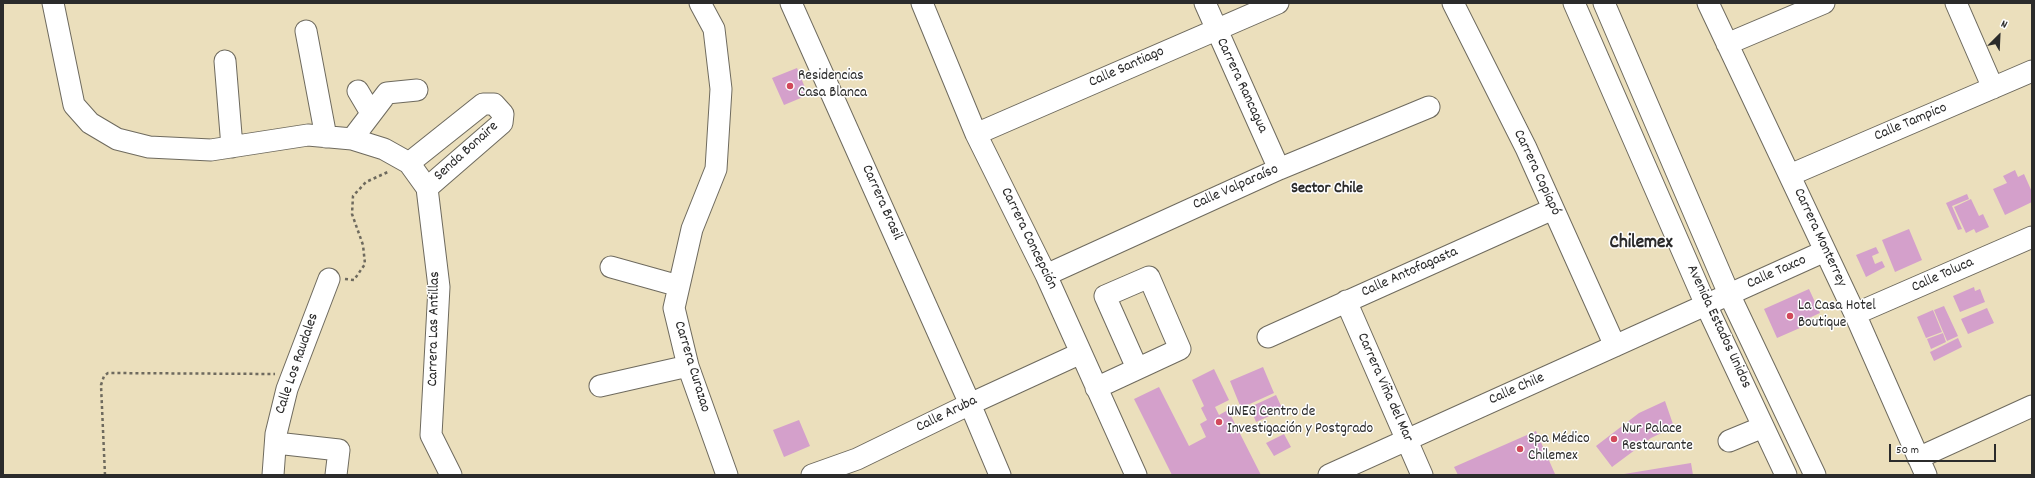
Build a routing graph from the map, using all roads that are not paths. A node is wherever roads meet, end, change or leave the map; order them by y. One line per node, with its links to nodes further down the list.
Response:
1 (53, 3): 26 (street, Carrera Las Antillas)
2 (700, 3): 37 (street, Carrera Curazao)
3 (791, 3): 49 (street, Carrera Brasil)
4 (922, 3): 23 (street, Carrera Concepción)
5 (1205, 3): 13 (street, Carrera Rancagua)
6 (1278, 3): 13 (street, Calle Santiago)
7 (1453, 3): 31 (street, Carrera Copiapó)
8 (1574, 3): 40 (street, Avenida Estados Unidos)
9 (1604, 3): 38 (street, Avenida Estados Unidos)
10 (1708, 3): 15 (street, Carrera Monterrey)
11 (1824, 3): 15 (street)
12 (1956, 3): 18 (street)
13 (1215, 29): 23 (street, Calle Santiago); 28 (street, Carrera Rancagua)
14 (306, 31): 24 (street)
15 (1727, 44): 29 (street, Carrera Monterrey)
16 (225, 60): 26 (street)
17 (2032, 71): 18 (street, Calle Tampico)
18 (1993, 88): 29 (street, Calle Tampico)
19 (417, 90): 22 (street)
20 (358, 91): 22 (street)
21 (1429, 107): 28 (street, Calle Valparaíso)
22 (372, 114): 25 (street)
23 (976, 134): 35 (street, Carrera Concepción)
24 (326, 137): 25 (street, Carrera Las Antillas); 26 (street, Carrera Las Antillas)
25 (352, 139): 27 (street, Carrera Las Antillas)
26 (232, 147)
27 (409, 163): 30 (street, Carrera Las Antillas); 30 (street, Senda Bonaire)
28 (1279, 169): 35 (street, Calle Valparaíso)
29 (1790, 175): 33 (street, Carrera Monterrey)
30 (427, 188): 60 (street, Carrera Las Antillas)
31 (1553, 209): 39 (street, Calle Antofagasta); 43 (street, Carrera Copiapó)
32 (2032, 237): 41 (street, Calle Toluca)
33 (1825, 251): 38 (street, Calle Taxco); 41 (street, Carrera Monterrey)
34 (611, 267): 37 (street)
35 (1046, 275): 44 (street, Carrera Concepción)
36 (328, 279): 54 (street, Calle Los Raudales)
37 (679, 286): 45 (street, Carrera Curazao)
38 (1729, 294): 40 (street, Calle Taxco); 68 (street, Avenida Estados Unidos)
39 (1346, 301): 42 (street, Calle Antofagasta); 52 (street, Carrera Viña del Mar)
40 (1706, 305): 43 (street, Calle Chile); 51 (street, Avenida Estados Unidos)
41 (1855, 314): 55 (street, Carrera Monterrey)
42 (1268, 337)
43 (1615, 346): 52 (street, Calle Chile)
44 (1081, 353): 48 (street, Carrera Concepción); 49 (street, Calle Aruba)
45 (688, 366): 47 (street); 61 (street, Carrera Curazao)
46 (1137, 368): 48 (street)
47 (600, 386)
48 (1096, 388): 64 (street, Carrera Concepción)
49 (970, 404): 56 (street, Calle Aruba); 63 (street, Carrera Brasil)
50 (2032, 406): 55 (street)
51 (1763, 427): 53 (street); 67 (street, Avenida Estados Unidos)
52 (1407, 440): 57 (street, Calle Chile); 66 (street, Carrera Viña del Mar)
53 (1729, 441)
54 (276, 443): 58 (street, Calle Los Raudales); 59 (street)
55 (1922, 466)
56 (861, 467): 62 (street, Calle Aruba)
57 (1364, 467): 65 (street, Calle Chile)
58 (273, 475)
59 (336, 475)
60 (451, 475)
61 (727, 475)
62 (812, 475)
63 (1000, 475)
64 (1136, 475)
65 (1329, 475)
66 (1422, 475)
67 (1786, 475)
68 (1815, 475)

